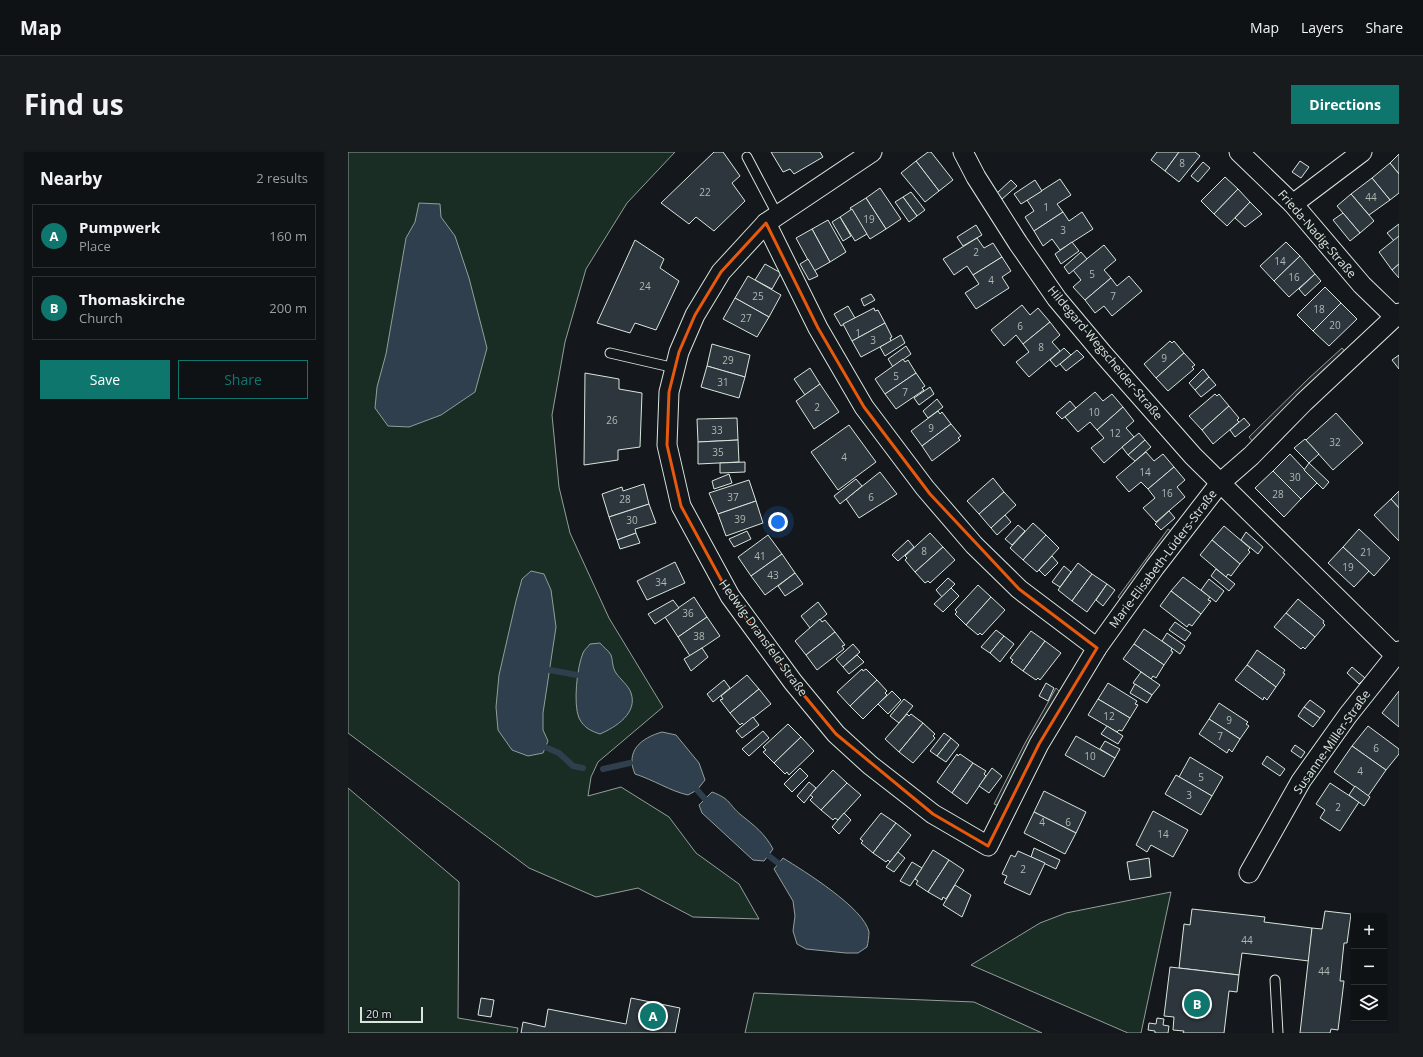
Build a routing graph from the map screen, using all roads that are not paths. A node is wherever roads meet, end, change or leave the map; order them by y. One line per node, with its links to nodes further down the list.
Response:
1 (962, 152): 11 (street, Hildegard-Wegscheider-Straße)
2 (1240, 152): 6 (street, Frieda-Nadig-Straße)
3 (1362, 152): 6 (street)
4 (862, 155): 7 (street, Hedwig-Dransfeld-Straße)
5 (747, 157): 7 (lane)
6 (1293, 204): 8 (street, Frieda-Nadig-Straße)
7 (771, 219): 10 (street, Hedwig-Dransfeld-Straße); 12 (street)
8 (1397, 315): 11 (street, Marie-Elisabeth-Lüders-Straße)
9 (610, 353): 10 (lane)
10 (675, 368): 14 (street, Hedwig-Dransfeld-Straße)
11 (1220, 483): 12 (street, Marie-Elisabeth-Lüders-Straße); 13 (street, Susanne-Miller-Straße)
12 (1097, 648): 14 (street, Marie-Elisabeth-Lüders-Straße)
13 (1397, 653): 15 (street, Susanne-Miller-Straße)
14 (988, 846)
15 (1250, 873)
16 (1276, 980): 17 (lane)
17 (1278, 1033)

